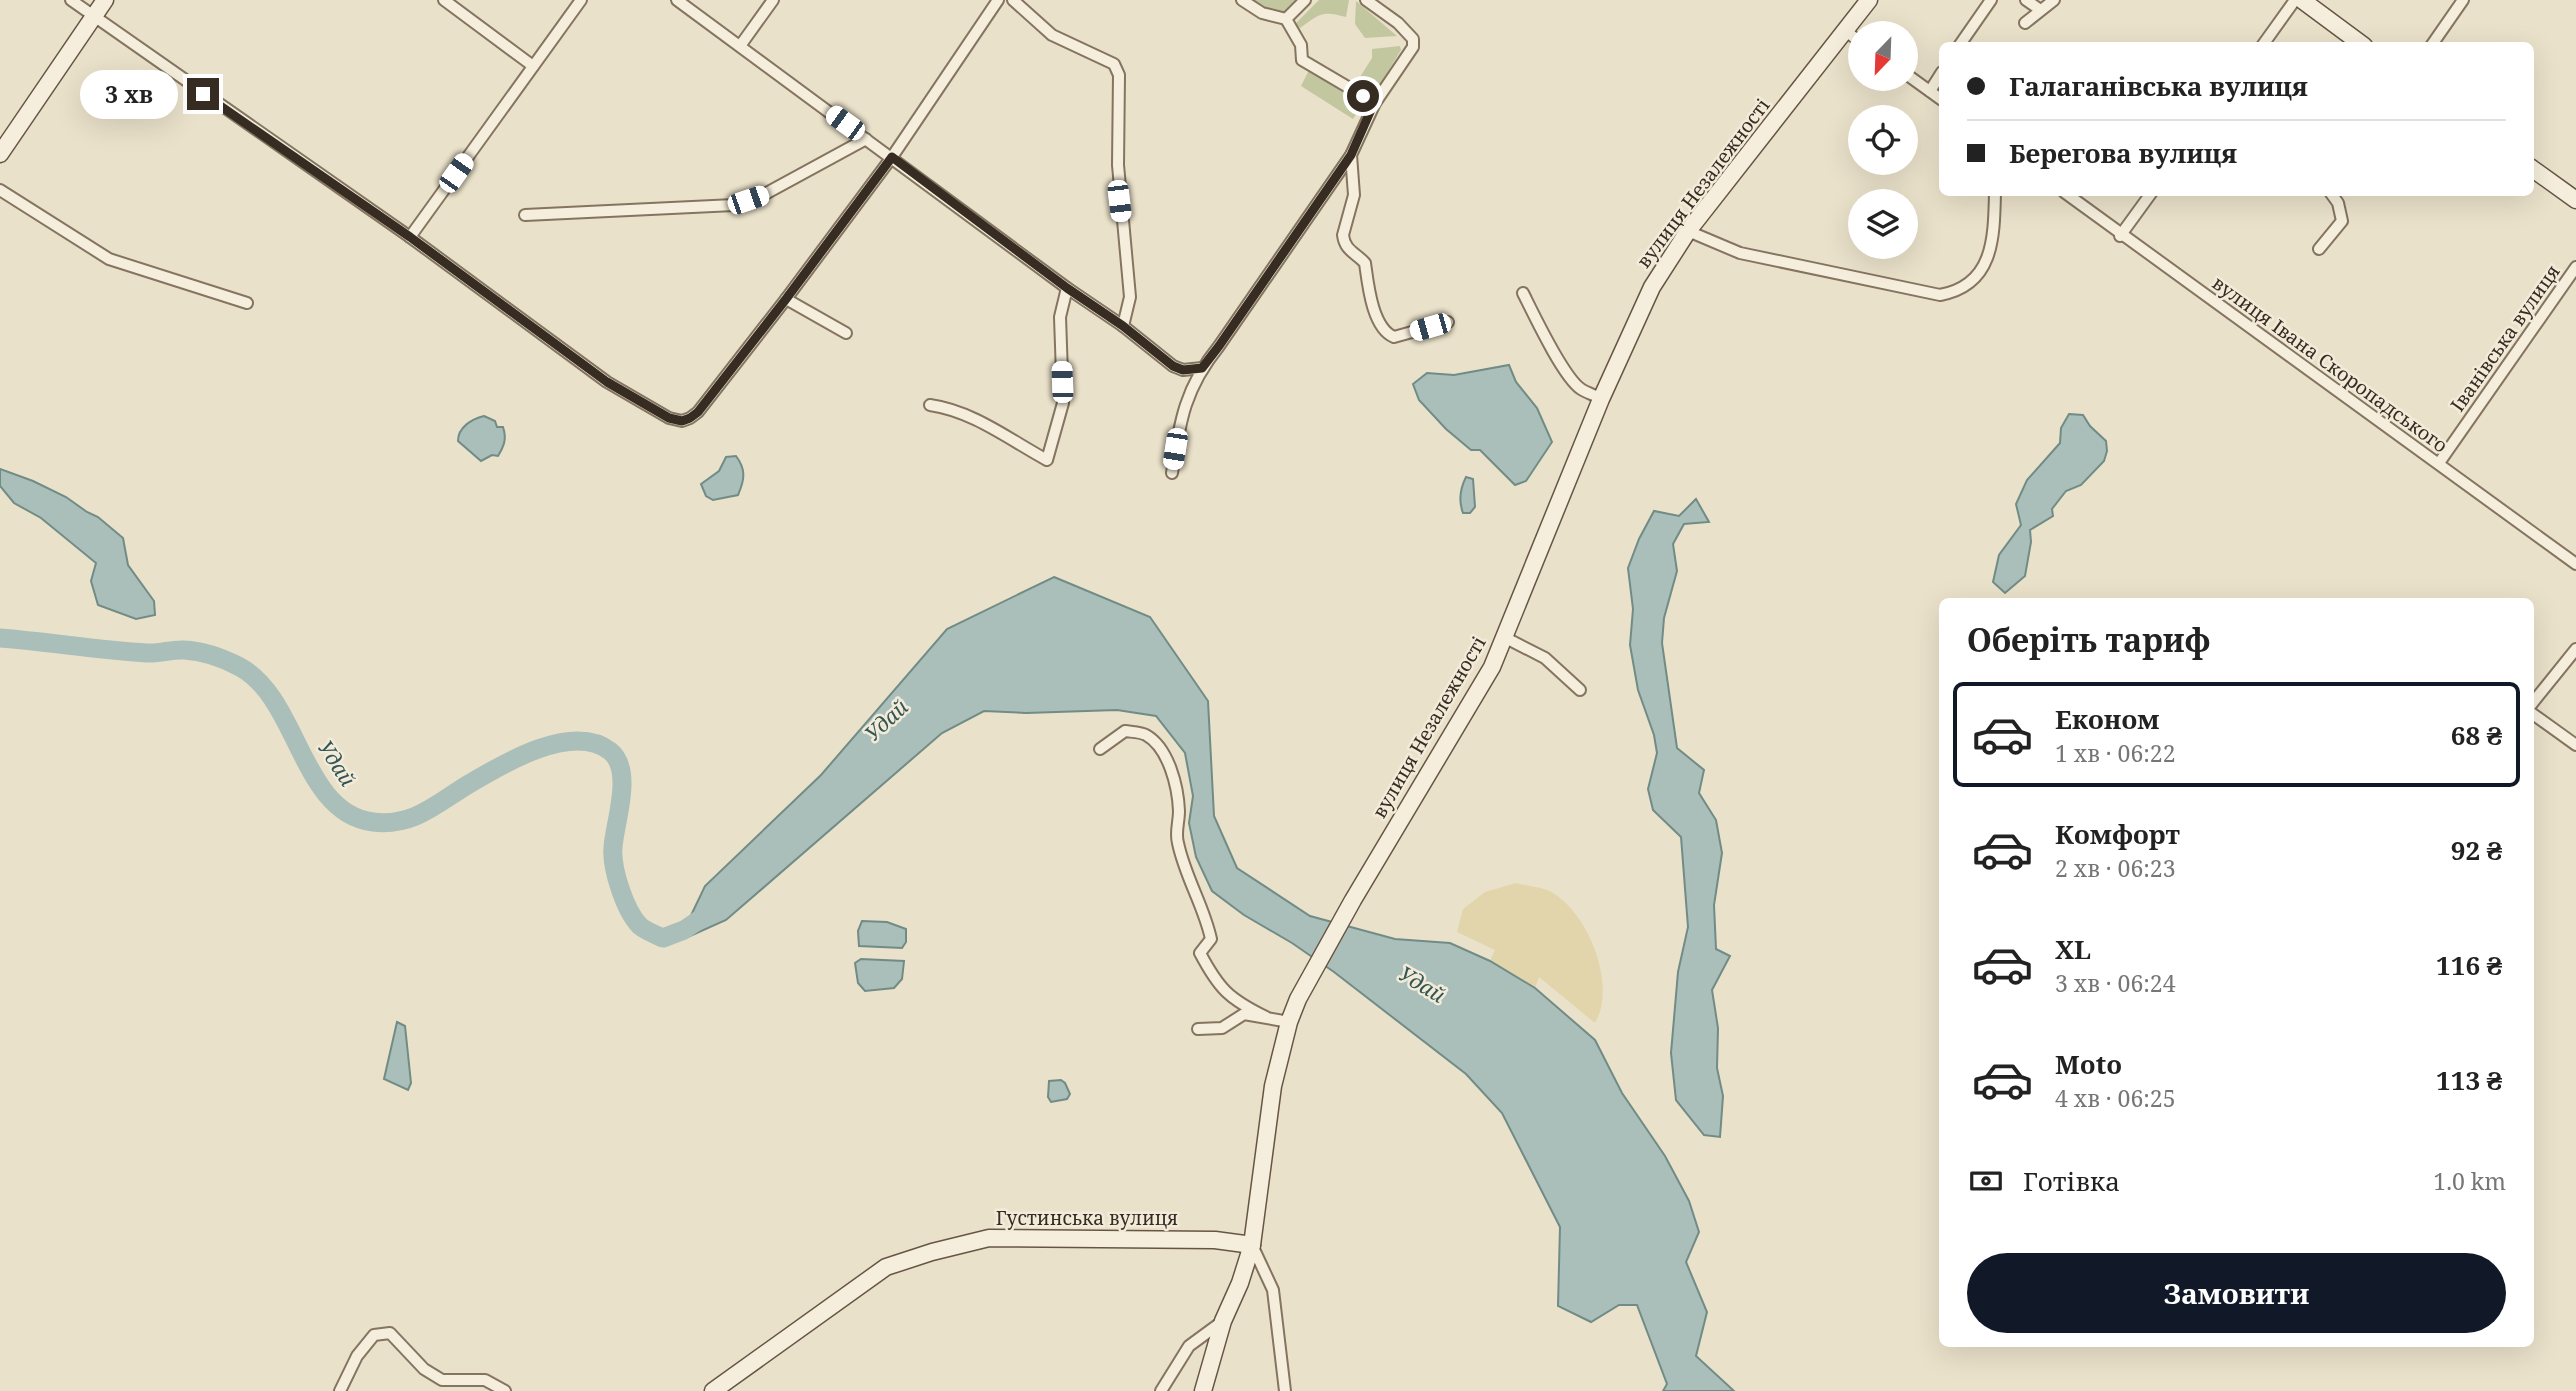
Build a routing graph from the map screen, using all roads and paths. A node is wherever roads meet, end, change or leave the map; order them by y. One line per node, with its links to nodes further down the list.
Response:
1 (71, 0): 20 (street)
2 (105, 0): 20 (main road)
3 (444, 0): 29 (street)
4 (580, 0): 29 (street)
5 (677, 0): 28 (street)
6 (773, 0): 28 (street)
7 (999, 0): 38 (street)
8 (1013, 0): 57 (street)
9 (1242, 0): 21 (street)
10 (1305, 0): 21 (street)
11 (1366, 0): 34 (street)
12 (1869, 0): 23 (main road, вулиця Незалежності)
13 (1992, 0): 24 (street)
14 (2026, 0): 19 (street)
15 (2054, 0): 19 (street)
16 (2295, 0): 25 (street)
17 (2302, 0): 26 (main road)
18 (2463, 0): 27 (street)
19 (2039, 9): 22 (street)
20 (94, 17): 36 (main road); 49 (street)
21 (1286, 19): 34 (street)
22 (2025, 23)
23 (1846, 31): 47 (main road, вулиця Незалежності)
24 (1962, 42)
25 (2265, 42)
26 (2359, 42)
27 (2434, 42)
28 (740, 46): 35 (street)
29 (533, 66): 49 (street)
30 (1939, 77): 32 (street)
31 (1918, 82): 32 (street)
32 (1930, 91): 33 (street)
33 (1939, 98)
34 (1374, 103): 37 (street)
35 (866, 139): 38 (street); 46 (street)
36 (0, 154)
37 (1351, 155): 56 (street); 59 (street)
38 (892, 157): 52 (street); 54 (street)
39 (2534, 170): 45 (main road)
40 (0, 190): 55 (street)
41 (1994, 196): 47 (street)
42 (2069, 196): 48 (street, вулиця Івана Скоропадського)
43 (2149, 196): 48 (street)
44 (2333, 196): 50 (street)
45 (2576, 200)
46 (525, 215)
47 (1688, 231): 60 (main road, вулиця Незалежності)
48 (2120, 236): 62 (street, вулиця Івана Скоропадського)
49 (410, 237): 54 (street)
50 (2319, 248)
51 (2576, 267): 62 (street, Іванівська вулиця)
52 (1067, 288): 57 (street); 61 (street)
53 (1523, 293): 60 (street)
54 (786, 299): 58 (street)
55 (247, 303)
56 (1448, 322)
57 (1123, 326): 59 (street)
58 (846, 333)
59 (1202, 368): 63 (street)
60 (1601, 399): 65 (main road, вулиця Незалежності)
61 (930, 405)
62 (2439, 463): 64 (street, вулиця Івана Скоропадського)
63 (1172, 473)
64 (2576, 564)
65 (1504, 637): 67 (street); 73 (main road, вулиця Незалежності)
66 (2576, 649): 68 (street)
67 (1580, 690)
68 (2534, 701)
69 (2534, 715): 70 (street)
70 (2576, 745)
71 (1100, 749): 72 (street)
72 (1266, 1017): 73 (street); 74 (street)
73 (1289, 1022): 75 (main road, вулиця Незалежності)
74 (1198, 1029)
75 (1252, 1245): 76 (main road, вулиця Незалежності); 79 (main road, Густинська вулиця); 82 (street)
76 (1223, 1321): 80 (street, вулиця Незалежності); 81 (main road)
77 (340, 1391): 78 (street)
78 (505, 1391)
79 (713, 1391)
80 (1161, 1391)
81 (1202, 1391)
82 (1285, 1391)

